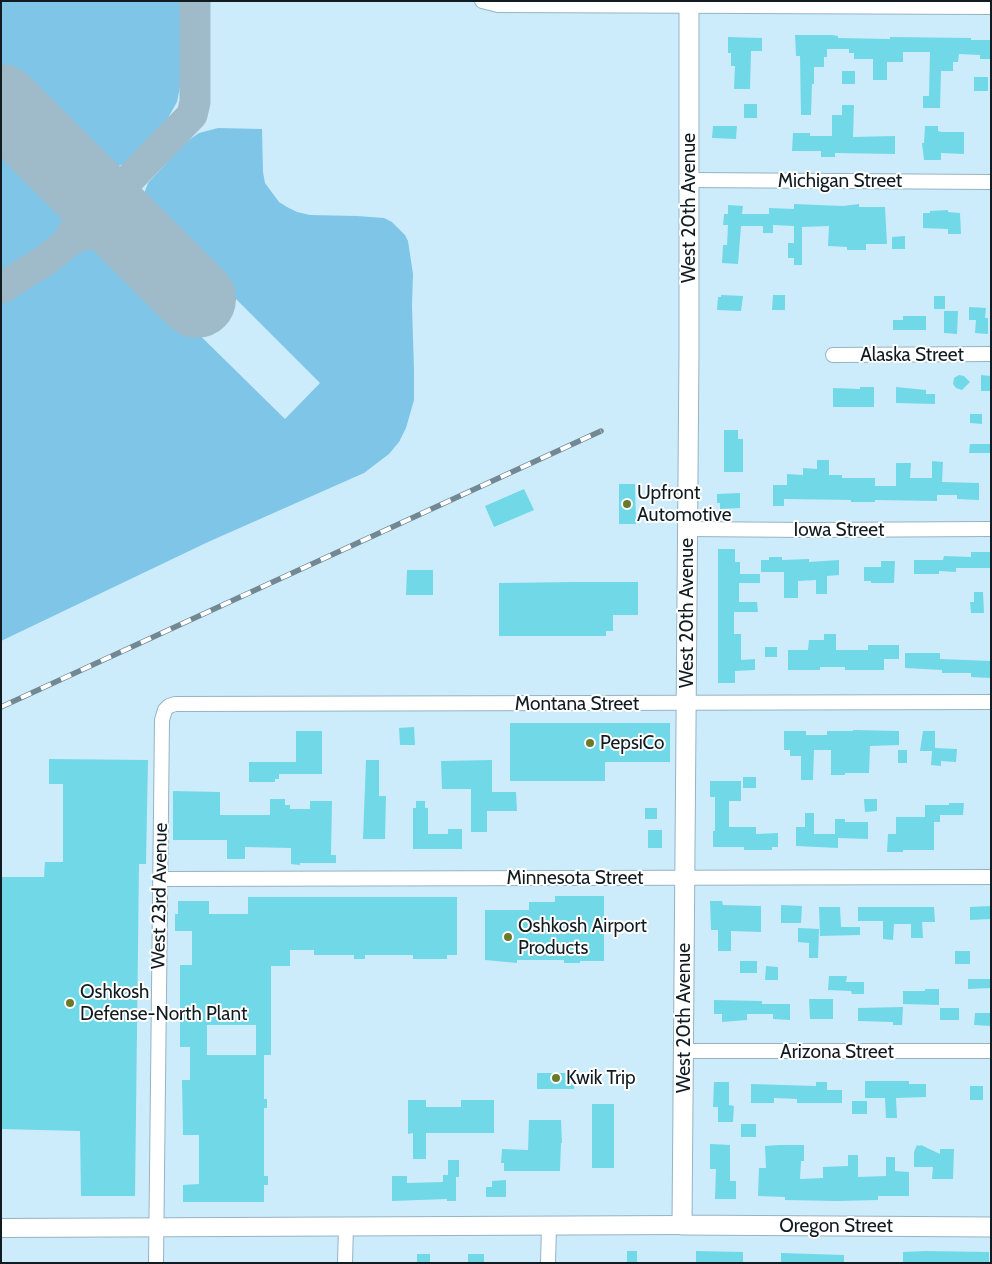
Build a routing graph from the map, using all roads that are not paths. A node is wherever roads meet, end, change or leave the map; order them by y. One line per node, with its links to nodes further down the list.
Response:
1 (482, 1): 2 (street)
2 (690, 4): 3 (street); 4 (main road, West 20th Avenue)
3 (991, 7)
4 (689, 180): 5 (street, Michigan Street); 8 (main road, West 20th Avenue)
5 (991, 182)
6 (991, 354): 7 (street, Alaska Street)
7 (833, 355)
8 (687, 529): 9 (street, Iowa Street); 11 (main road, West 20th Avenue)
9 (991, 529)
10 (991, 702): 11 (street, Montana Street)
11 (686, 704): 12 (street, Montana Street); 14 (main road, West 20th Avenue)
12 (165, 710): 15 (street, West 23rd Avenue)
13 (991, 877): 14 (street, Minnesota Street)
14 (685, 878): 15 (street, Minnesota Street); 16 (main road, West 20th Avenue)
15 (160, 879): 19 (street, West 23rd Avenue)
16 (683, 1051): 17 (street, Arizona Street); 18 (main road, West 20th Avenue)
17 (991, 1052)
18 (682, 1225): 21 (street); 22 (main road, Oregon Street)
19 (157, 1226): 20 (street); 23 (street); 24 (street, West 23rd Avenue)
20 (346, 1226): 21 (street); 25 (street)
21 (549, 1226): 26 (street)
22 (991, 1227)
23 (1, 1228)
24 (156, 1263)
25 (345, 1263)
26 (548, 1263)

